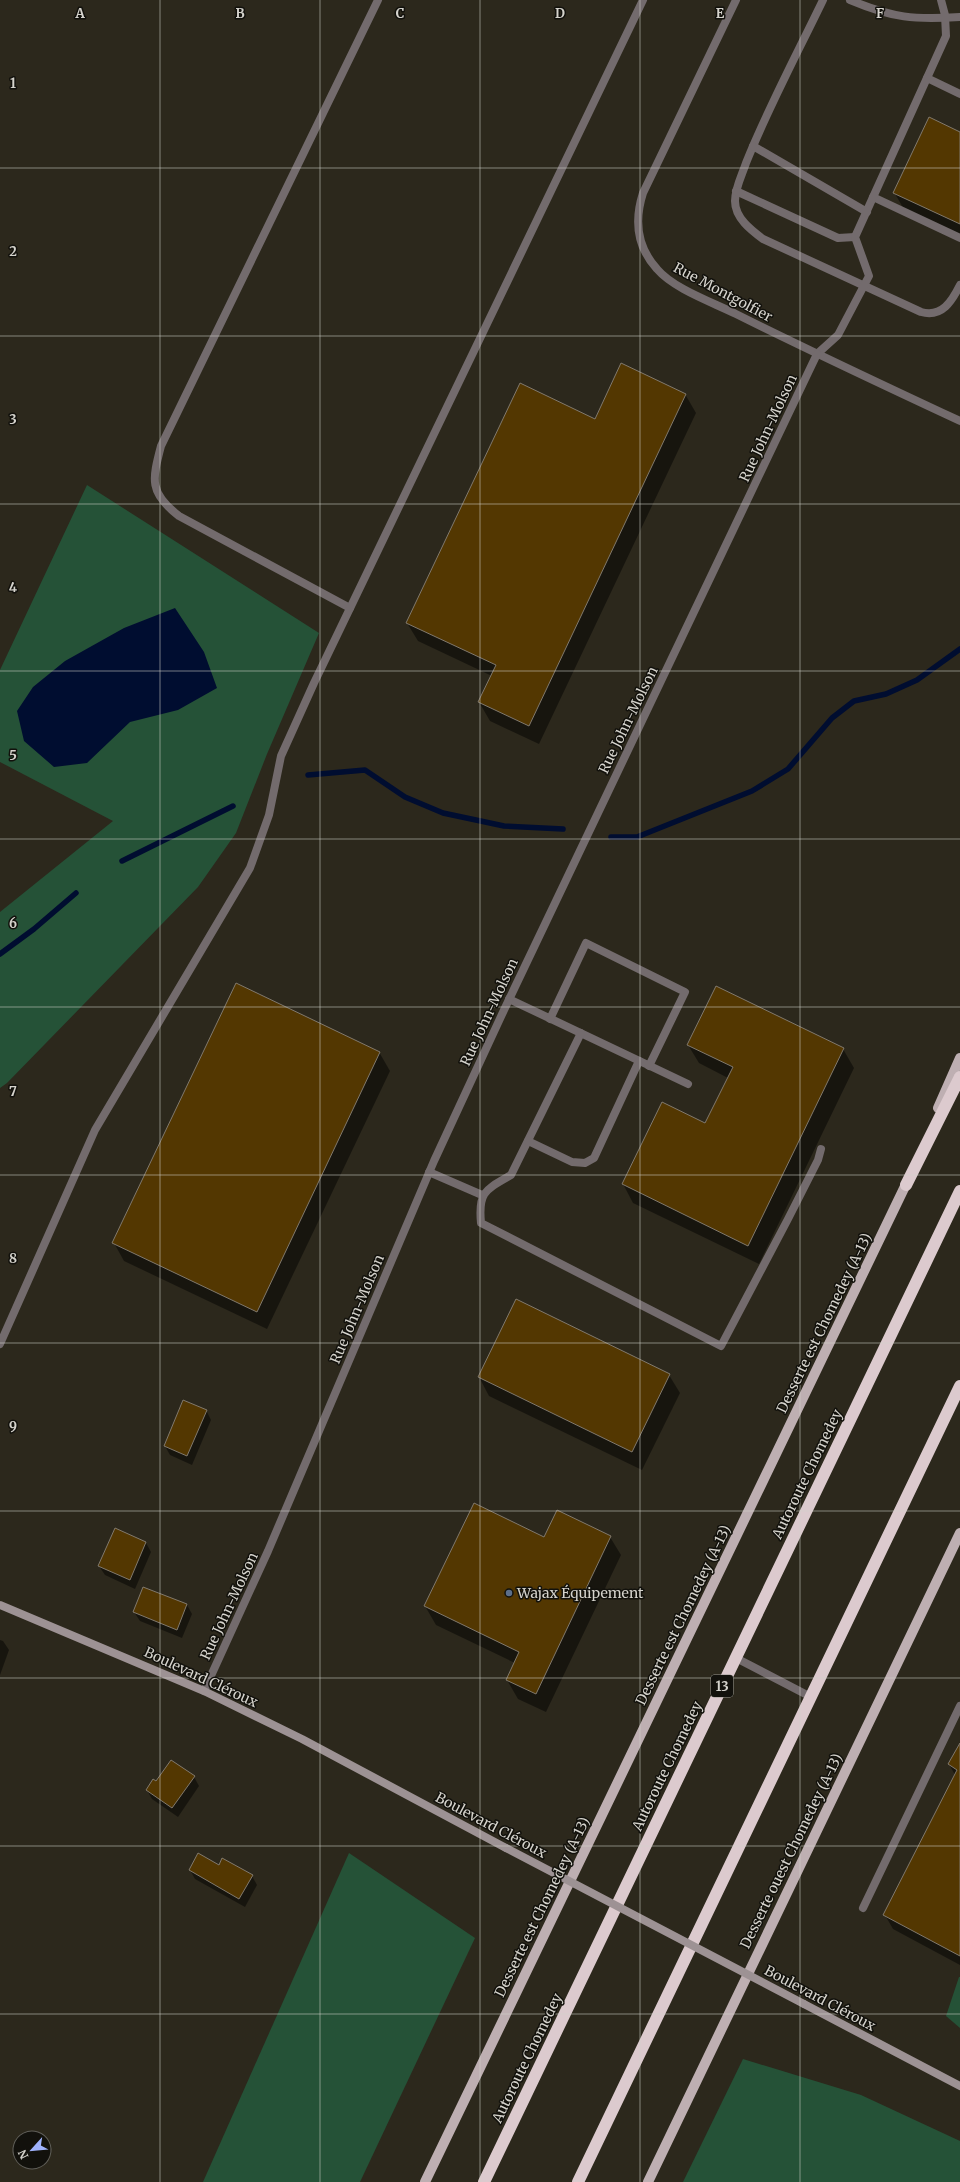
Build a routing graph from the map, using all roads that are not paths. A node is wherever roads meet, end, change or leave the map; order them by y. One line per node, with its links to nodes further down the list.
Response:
1 (378, 0): 21 (street)
2 (643, 0): 21 (street)
3 (736, 0): 19 (street, Rue Montgolfier)
4 (823, 0): 11 (street)
5 (850, 0): 8 (street)
6 (941, 0): 8 (street)
7 (960, 17): 8 (street)
8 (946, 18): 9 (street)
9 (927, 78): 10 (street); 13 (street)
10 (960, 94)
11 (753, 146): 12 (street); 14 (street)
12 (736, 192): 15 (street); 17 (street)
13 (873, 197): 14 (street); 16 (street)
14 (867, 212): 15 (street)
15 (855, 237): 17 (street)
16 (960, 238)
17 (864, 284): 18 (street); 19 (street)
18 (960, 285)
19 (817, 354): 20 (street, Rue Montgolfier); 22 (street, Rue John-Molson)
20 (960, 421)
21 (350, 608): 36 (street)
22 (509, 999): 23 (street); 32 (street, Rue John-Molson)
23 (550, 1018): 24 (street); 27 (street)
24 (581, 1033): 26 (street); 30 (street)
25 (960, 1058): 33 (main road, Desserte est Chomedey (A-13))
26 (639, 1061): 27 (street); 30 (street)
27 (649, 1066): 29 (street)
28 (960, 1077): 33 (highway)
29 (688, 1084)
30 (528, 1141): 35 (street)
31 (821, 1150): 35 (street)
32 (429, 1172): 35 (street); 41 (street, Rue John-Molson)
33 (906, 1185): 46 (main road, Desserte est Chomedey (A-13))
34 (960, 1190): 40 (highway, Autoroute Chomedey / 13)
35 (482, 1195)
36 (0, 1344)
37 (960, 1386): 42 (highway)
38 (960, 1533): 49 (main road, Desserte ouest Chomedey (A-13))
39 (0, 1605): 41 (street, Boulevard Cléroux)
40 (736, 1658): 42 (street); 47 (highway, Autoroute Chomedey / 13)
41 (204, 1691): 45 (street, Boulevard Cléroux, bridge)
42 (811, 1697): 48 (highway)
43 (960, 1706): 44 (street)
44 (863, 1908)
45 (960, 2086)
46 (425, 2182)
47 (484, 2182)
48 (578, 2182)
49 (648, 2182)

